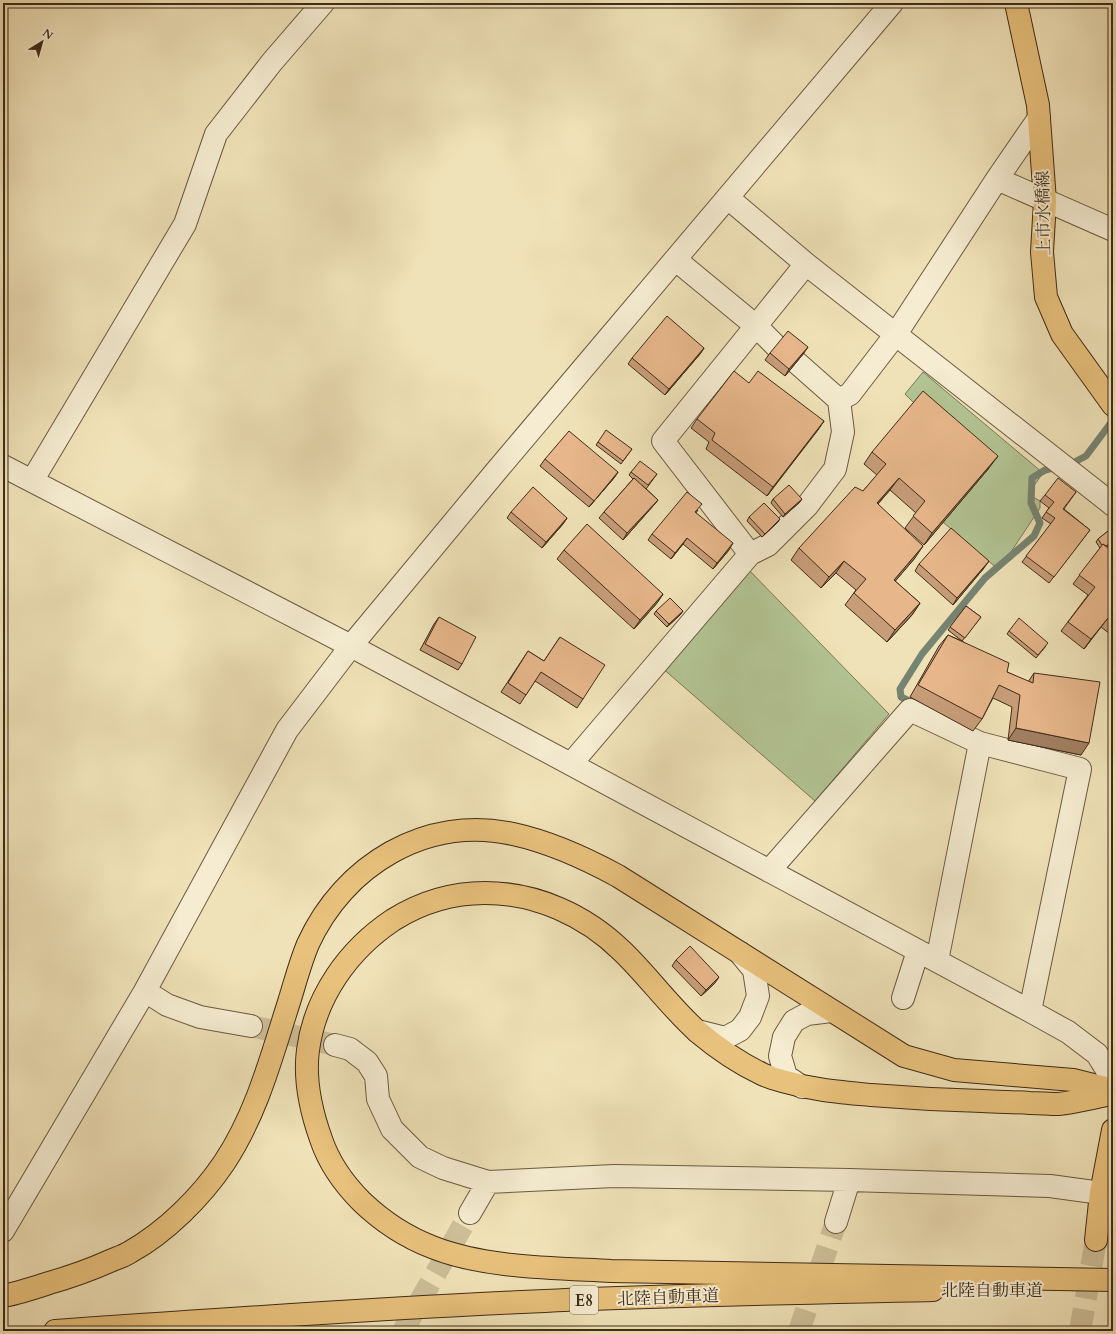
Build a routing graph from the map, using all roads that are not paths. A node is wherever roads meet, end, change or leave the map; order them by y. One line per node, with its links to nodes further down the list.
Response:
1 (323, 3): 18 (street)
2 (892, 3): 6 (street)
3 (1016, 3): 4 (main road, 上市水橋線)
4 (1039, 118): 5 (street); 7 (main road, 上市水橋線)
5 (997, 179): 7 (street); 12 (street)
6 (728, 198): 9 (street); 10 (street)
7 (1045, 201): 8 (street); 16 (main road, 上市水橋線)
8 (1113, 230)
9 (676, 260): 11 (street); 21 (street)
10 (806, 264): 11 (street); 12 (street)
11 (756, 326): 13 (street); 20 (street)
12 (896, 334): 15 (street); 19 (street)
13 (776, 346)
14 (796, 362): 15 (street)
15 (839, 400): 20 (street)
16 (1113, 405)
17 (3, 466): 18 (street)
18 (32, 481): 21 (street)
19 (1113, 505)
20 (750, 554): 23 (street)
21 (351, 646): 23 (street); 27 (street)
22 (980, 743): 24 (street); 26 (street); 30 (street)
23 (571, 764): 24 (street)
24 (769, 871): 26 (street)
25 (740, 953): 29 (main road); 32 (street); 48 (main road)
26 (928, 956): 28 (street); 30 (street)
27 (145, 991): 31 (street); 44 (street)
28 (903, 998)
29 (831, 1011): 35 (street); 36 (main road)
30 (1030, 1011): 34 (street)
31 (251, 1026)
32 (697, 1031): 35 (main road); 46 (main road)
33 (335, 1045): 40 (street)
34 (1113, 1080)
35 (802, 1087): 37 (main road)
36 (1113, 1090)
37 (1113, 1094)
38 (1113, 1130): 41 (main road)
39 (849, 1180): 40 (street); 41 (street); 43 (street)
40 (488, 1182): 42 (street)
41 (1101, 1193): 45 (main road)
42 (470, 1213)
43 (836, 1222)
44 (4, 1229)
45 (1096, 1240)
46 (1113, 1280)
47 (1113, 1290): 49 (main road, 北陸自動車道 / E8)
48 (3, 1296)
49 (55, 1331)

